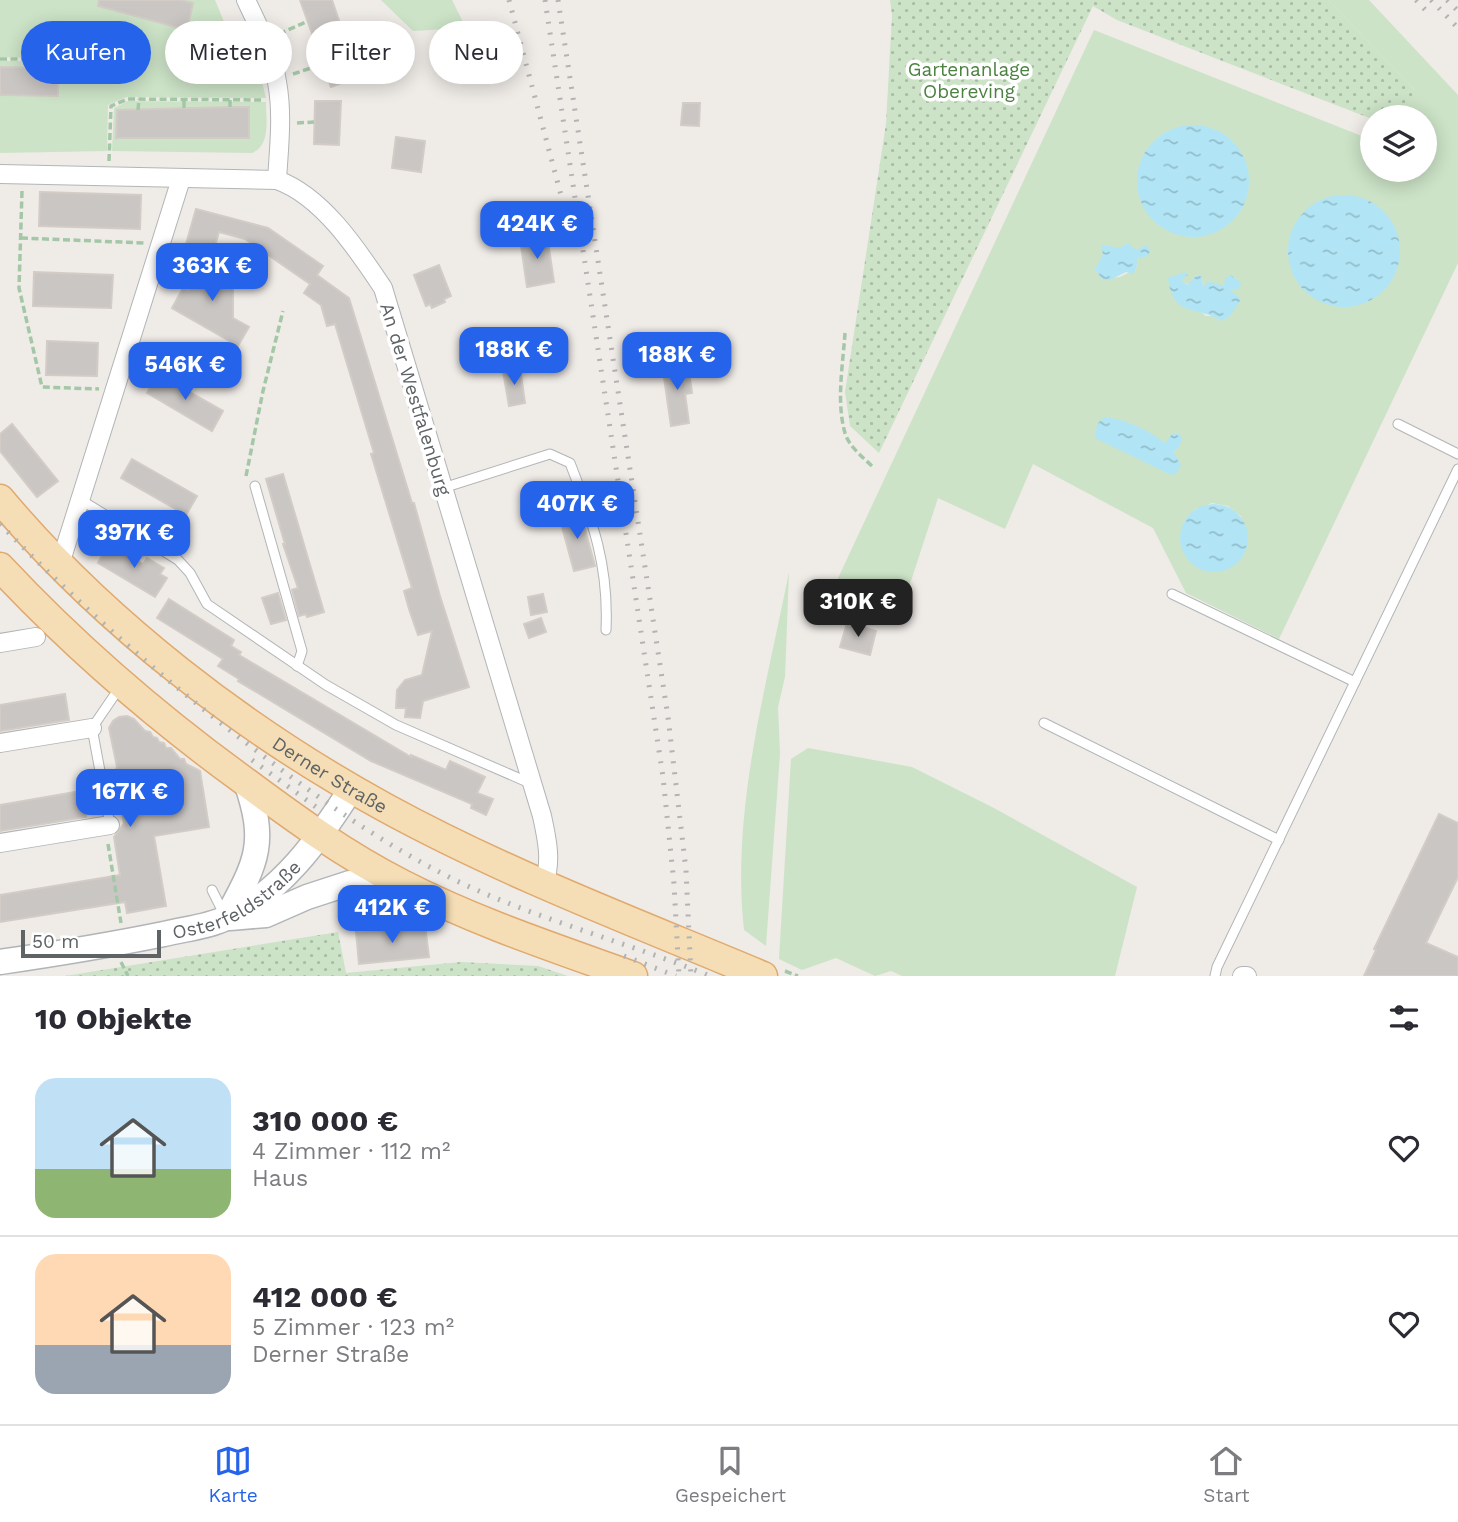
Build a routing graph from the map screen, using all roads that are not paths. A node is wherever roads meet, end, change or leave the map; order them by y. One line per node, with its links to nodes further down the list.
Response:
1 (246, 0): 4 (street)
2 (0, 174): 3 (street, An der Westfalenburg)
3 (181, 179): 4 (street, An der Westfalenburg); 11 (street)
4 (277, 180): 9 (street, An der Westfalenburg)
5 (1398, 424): 6 (lane)
6 (1458, 454)
7 (1458, 469): 19 (lane)
8 (255, 486): 18 (lane)
9 (443, 488): 15 (lane); 25 (street, An der Westfalenburg)
10 (0, 499): 12 (main road, Derner Straße)
11 (81, 500): 12 (street); 18 (lane)
12 (60, 564): 26 (main road, Derner Straße)
13 (0, 567): 20 (main road)
14 (1172, 594): 19 (lane)
15 (606, 630)
16 (36, 637): 17 (street)
17 (0, 643)
18 (297, 666): 25 (lane)
19 (1355, 682): 29 (lane)
20 (121, 685): 22 (lane); 24 (main road)
21 (1044, 723): 29 (lane)
22 (92, 727): 23 (street); 27 (lane)
23 (0, 743)
24 (246, 782): 28 (main road); 34 (street)
25 (533, 784): 32 (street, An der Westfalenburg)
26 (351, 789): 28 (street, Osterfeldstraße); 32 (main road, Derner Straße)
27 (110, 825): 30 (street)
28 (319, 835): 31 (main road); 34 (street, Osterfeldstraße)
29 (1279, 840): 38 (lane)
30 (0, 844)
31 (401, 883): 34 (street); 36 (main road)
32 (544, 884): 37 (main road, Derner Straße)
33 (212, 890): 34 (lane)
34 (226, 919): 35 (street, Osterfeldstraße)
35 (0, 962)
36 (633, 976)
37 (763, 976)
38 (1215, 976)
39 (1242, 976): 40 (street)
40 (1247, 976)

